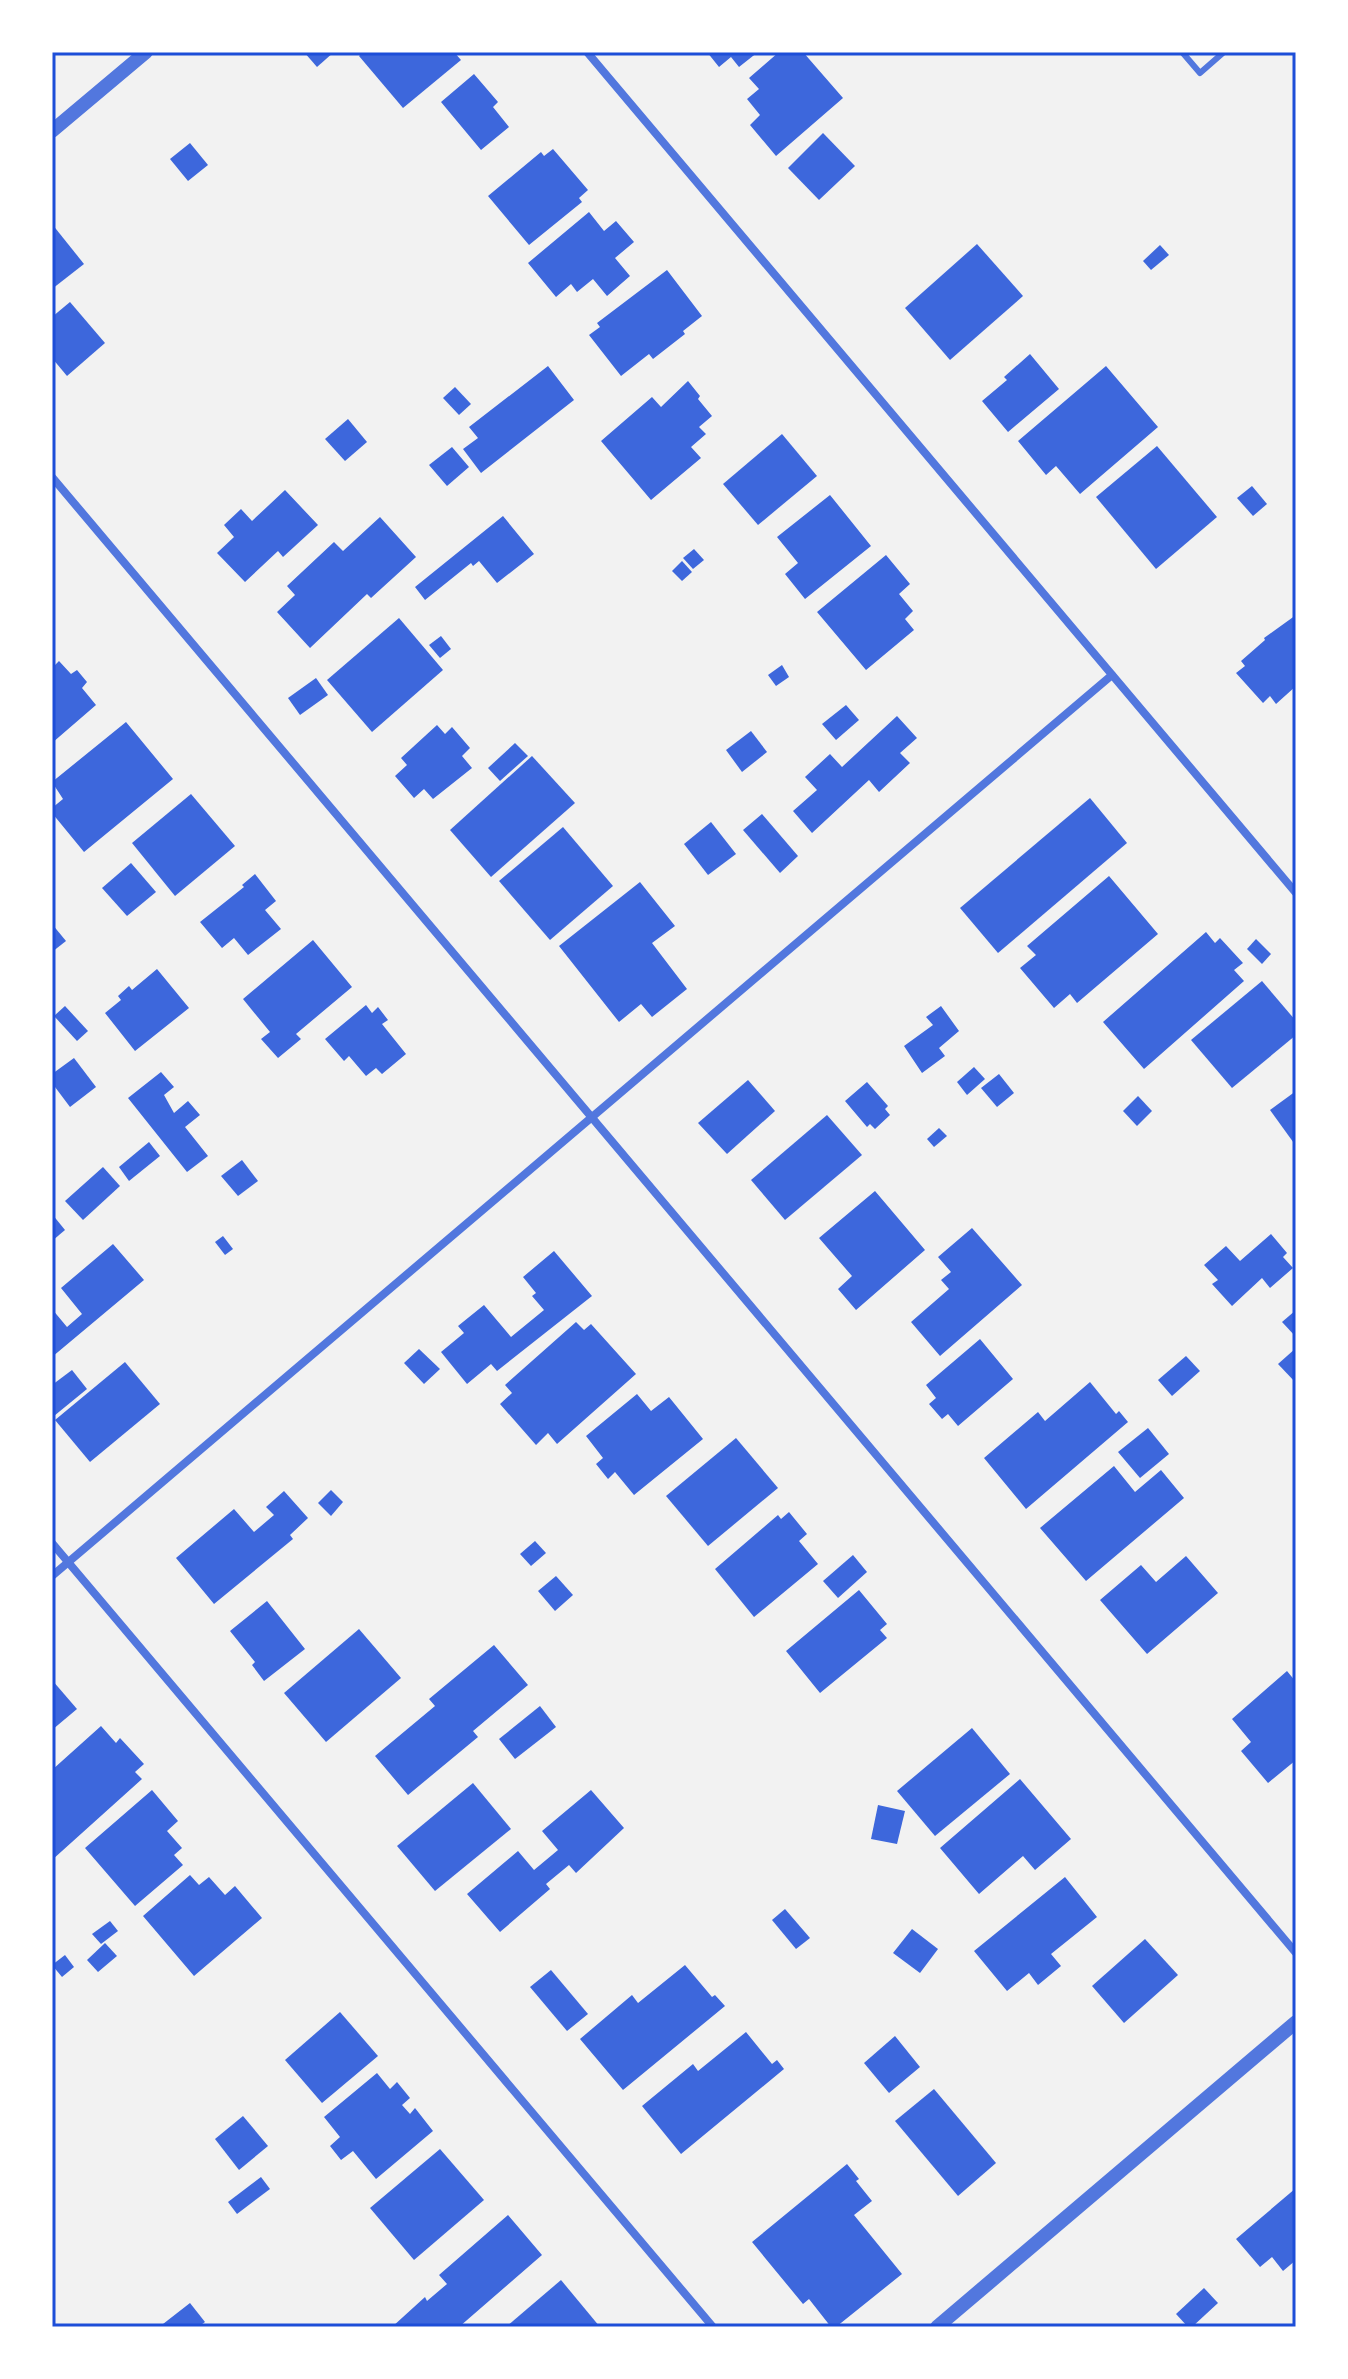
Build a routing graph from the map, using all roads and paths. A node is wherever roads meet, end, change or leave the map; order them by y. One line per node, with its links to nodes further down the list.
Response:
1 (146, 52): 5 (street)
2 (587, 52): 7 (street)
3 (1182, 52): 4 (lane)
4 (1224, 52)
5 (52, 131)
6 (52, 477): 9 (street)
7 (1112, 675): 8 (street); 9 (street)
8 (1296, 893)
9 (591, 1118): 11 (street); 13 (street)
10 (52, 1543): 11 (street)
11 (68, 1562): 12 (street); 15 (street)
12 (52, 1576)
13 (1296, 1953)
14 (1296, 2022): 16 (street)
15 (713, 2327)
16 (937, 2327)

